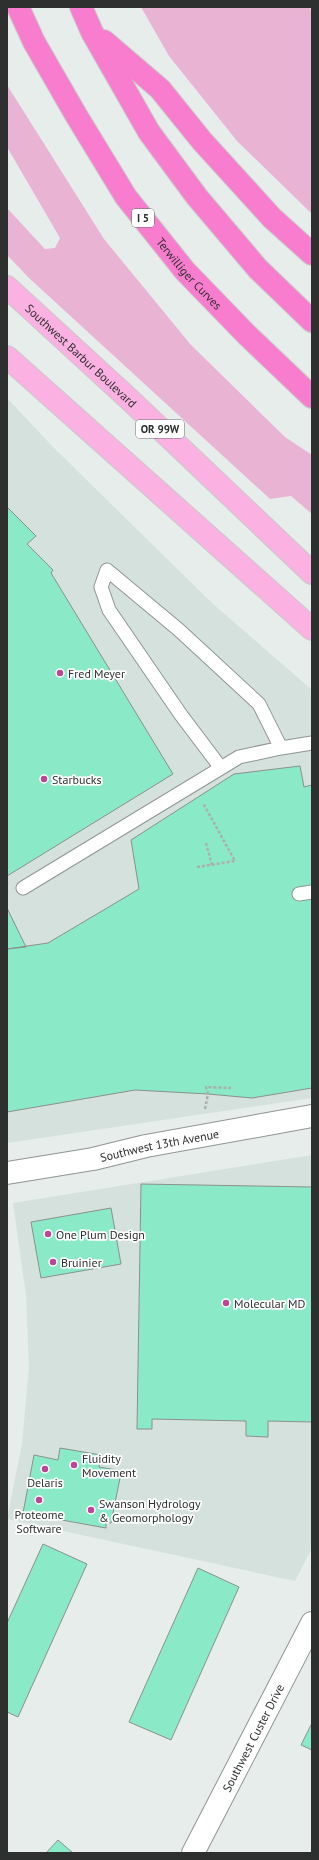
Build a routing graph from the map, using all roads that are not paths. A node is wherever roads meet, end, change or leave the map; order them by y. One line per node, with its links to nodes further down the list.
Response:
1 (18, 7): 8 (highway, Terwilliger Curves / I 5)
2 (81, 7): 3 (highway)
3 (92, 32): 4 (highway); 6 (highway)
4 (312, 254)
5 (7, 287): 9 (main road, Southwest Barbur Boulevard / OR 99W)
6 (312, 321)
7 (7, 357): 10 (main road)
8 (312, 397)
9 (312, 573)
10 (312, 629)
11 (312, 743): 12 (lane)
12 (281, 748): 13 (lane); 13 (lane)
13 (221, 768): 14 (lane)
14 (23, 888)
15 (312, 892): 16 (lane)
16 (299, 894)
17 (312, 1116): 18 (street, Southwest 13th Avenue)
18 (7, 1173)
19 (312, 1622): 20 (street, Southwest Custer Drive)
20 (193, 1853)

